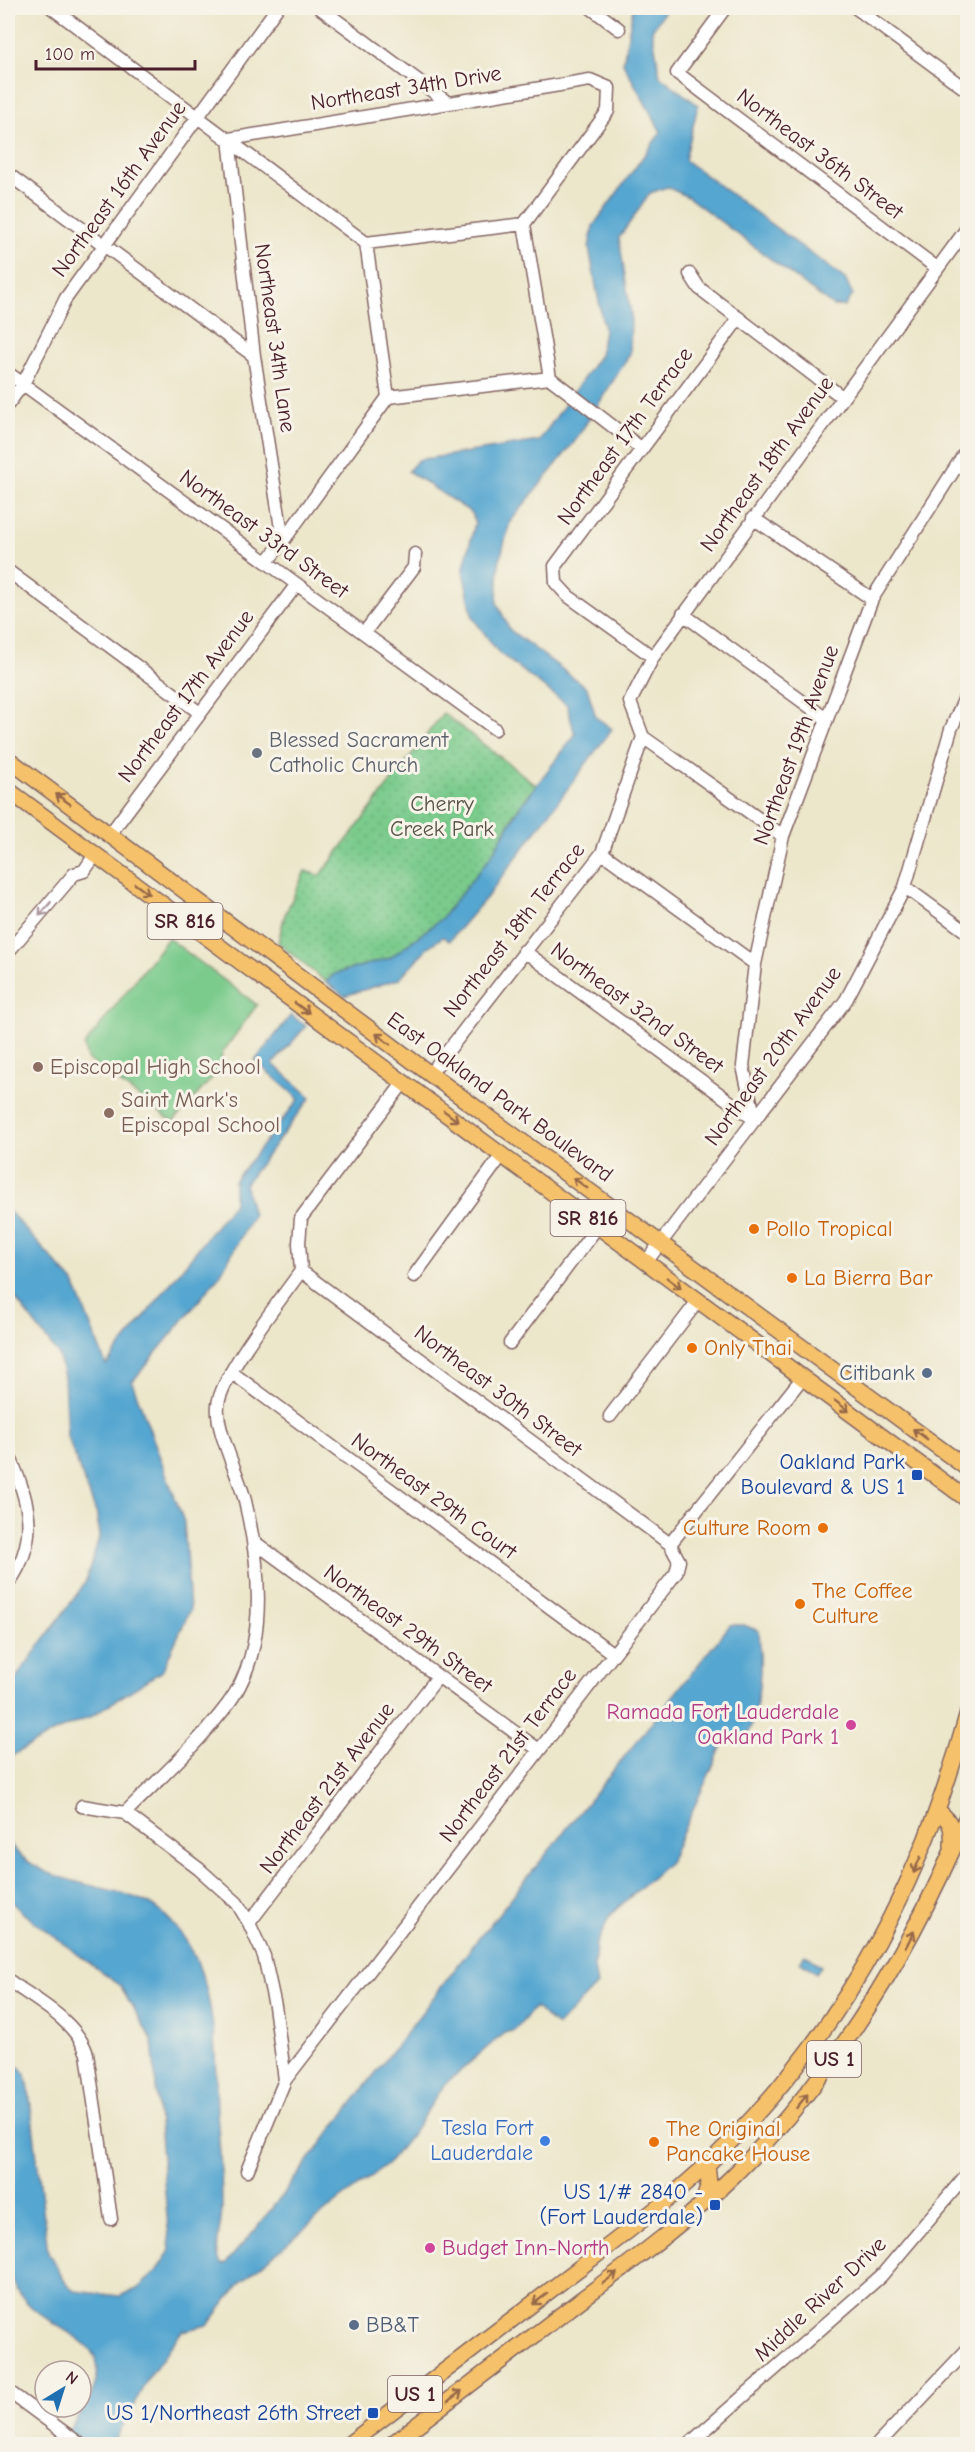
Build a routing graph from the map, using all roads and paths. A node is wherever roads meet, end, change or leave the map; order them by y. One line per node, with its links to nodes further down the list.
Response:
1 (52, 8): 10 (street)
2 (277, 8): 10 (street, Northeast 16th Avenue)
3 (320, 8): 9 (street)
4 (591, 8): 7 (street)
5 (725, 8): 17 (street, Northeast 36th Street)
6 (856, 8): 8 (street)
7 (619, 29)
8 (968, 92)
9 (447, 102): 11 (street, Northeast 34th Drive); 13 (street, Northeast 34th Drive)
10 (198, 117): 11 (street); 16 (street, Northeast 16th Avenue)
11 (229, 139): 15 (street); 20 (street, Northeast 34th Lane)
12 (8, 174): 16 (street)
13 (524, 224): 15 (street); 22 (street)
14 (968, 227): 17 (street, Northeast 18th Avenue)
15 (366, 243): 24 (street)
16 (103, 244): 20 (street); 23 (street, Northeast 16th Avenue)
17 (937, 268): 25 (street, Northeast 18th Avenue)
18 (690, 274): 19 (street)
19 (739, 318): 25 (street); 28 (street, Northeast 17th Terrace)
20 (254, 357): 30 (street, Northeast 34th Lane)
21 (8, 373): 23 (street, Northeast 33rd Street)
22 (549, 378): 24 (street); 28 (street)
23 (22, 384): 26 (street, Northeast 16th Avenue); 32 (street, Northeast 33rd Street)
24 (388, 397): 30 (street)
25 (842, 397): 29 (street, Northeast 18th Avenue)
26 (8, 404)
27 (968, 448): 35 (street, Northeast 19th Avenue)
28 (642, 449): 38 (street, Northeast 17th Terrace)
29 (753, 518): 35 (street); 36 (street, Northeast 18th Avenue)
30 (283, 541): 32 (street)
31 (415, 554): 37 (street)
32 (267, 562): 34 (street, Northeast 33rd Street)
33 (8, 571): 40 (street)
34 (297, 584): 37 (street, Northeast 33rd Street); 40 (street, Northeast 17th Avenue)
35 (872, 599): 41 (street, Northeast 19th Avenue)
36 (683, 614): 38 (street, Northeast 18th Avenue); 41 (street)
37 (364, 633): 42 (street, Northeast 33rd Street)
38 (653, 657): 43 (street, Northeast 18th Avenue)
39 (968, 691): 52 (street, Northeast 20th Avenue)
40 (200, 712): 46 (street, Northeast 17th Avenue)
41 (825, 718): 47 (street, Northeast 19th Avenue)
42 (495, 729)
43 (643, 737): 47 (street); 50 (street, Northeast 18th Terrace)
44 (8, 759): 46 (main road, East Oakland Park Boulevard / SR 816, one-way to 44)
45 (8, 790): 48 (main road, East Oakland Park Boulevard / SR 816)
46 (110, 834): 48 (main road); 49 (main road, East Oakland Park Boulevard / SR 816)
47 (783, 836): 56 (street, Northeast 19th Avenue)
48 (74, 839): 51 (main road, East Oakland Park Boulevard / SR 816)
49 (129, 849): 51 (main road); 57 (main road, East Oakland Park Boulevard / SR 816)
50 (602, 853): 54 (street, Northeast 18th Terrace); 56 (street)
51 (94, 855): 55 (street, one-way to 55); 58 (main road, East Oakland Park Boulevard / SR 816, one-way to 58)
52 (905, 887): 53 (street); 61 (street, Northeast 20th Avenue)
53 (968, 933)
54 (524, 951): 59 (street, Northeast 18th Terrace); 61 (street, Northeast 32nd Street)
55 (8, 952)
56 (755, 964): 61 (street, Northeast 19th Avenue)
57 (352, 1015): 58 (main road); 59 (main road, East Oakland Park Boulevard / SR 816, one-way to 57)
58 (329, 1027): 60 (main road, East Oakland Park Boulevard / SR 816)
59 (430, 1074): 60 (main road); 64 (main road, East Oakland Park Boulevard / SR 816, one-way to 59)
60 (404, 1082): 62 (main road, East Oakland Park Boulevard / SR 816, one-way to 62); 66 (street)
61 (755, 1120): 64 (street, Northeast 20th Avenue)
62 (502, 1155): 63 (main road, East Oakland Park Boulevard / SR 816); 67 (street)
63 (598, 1226): 65 (main road, East Oakland Park Boulevard / SR 816); 69 (street)
64 (661, 1242): 65 (street, Northeast 20th Avenue); 71 (main road, East Oakland Park Boulevard / SR 816)
65 (646, 1262): 68 (main road, East Oakland Park Boulevard / SR 816, one-way to 68)
66 (301, 1271): 70 (street); 78 (street, Northeast 30th Street)
67 (414, 1276)
68 (698, 1301): 72 (main road, East Oakland Park Boulevard / SR 816); 73 (street)
69 (510, 1342)
70 (231, 1372): 77 (street); 80 (street, Northeast 29th Court)
71 (844, 1377): 72 (main road); 75 (main road, East Oakland Park Boulevard / SR 816, one-way to 71)
72 (809, 1381): 76 (main road, East Oakland Park Boulevard / SR 816, one-way to 76); 78 (street)
73 (610, 1416)
74 (8, 1453): 79 (street)
75 (968, 1469)
76 (968, 1500)
77 (253, 1540): 81 (street, Northeast 29th Street); 86 (street)
78 (670, 1544): 80 (street, Northeast 21st Terrace)
79 (8, 1584)
80 (612, 1653): 83 (street, Northeast 21st Terrace)
81 (437, 1678): 83 (street, Northeast 29th Street); 89 (street, Northeast 21st Avenue)
82 (968, 1712): 85 (main road, US 1)
83 (538, 1750): 91 (street, Northeast 21st Terrace)
84 (81, 1806): 86 (street)
85 (939, 1811): 88 (main road); 92 (main road, US 1, one-way to 92)
86 (125, 1813): 89 (street)
87 (968, 1814): 88 (main road, US 1)
88 (952, 1852): 96 (main road, US 1, one-way to 88)
89 (249, 1923): 91 (street)
90 (8, 1980): 98 (street)
91 (285, 2080): 94 (street, Northeast 21st Terrace)
92 (730, 2142): 93 (main road, US 1); 96 (main road)
93 (707, 2164): 97 (main road); 102 (main road, US 1, one-way to 102)
94 (247, 2171)
95 (968, 2173): 104 (street, Middle River Drive)
96 (727, 2180): 97 (main road, US 1)
97 (703, 2203): 103 (main road, US 1, one-way to 97)
98 (111, 2219)
99 (968, 2349): 105 (street)
100 (8, 2391): 101 (street)
101 (80, 2445)
102 (349, 2445)
103 (392, 2445)
104 (689, 2445)
105 (878, 2445)

